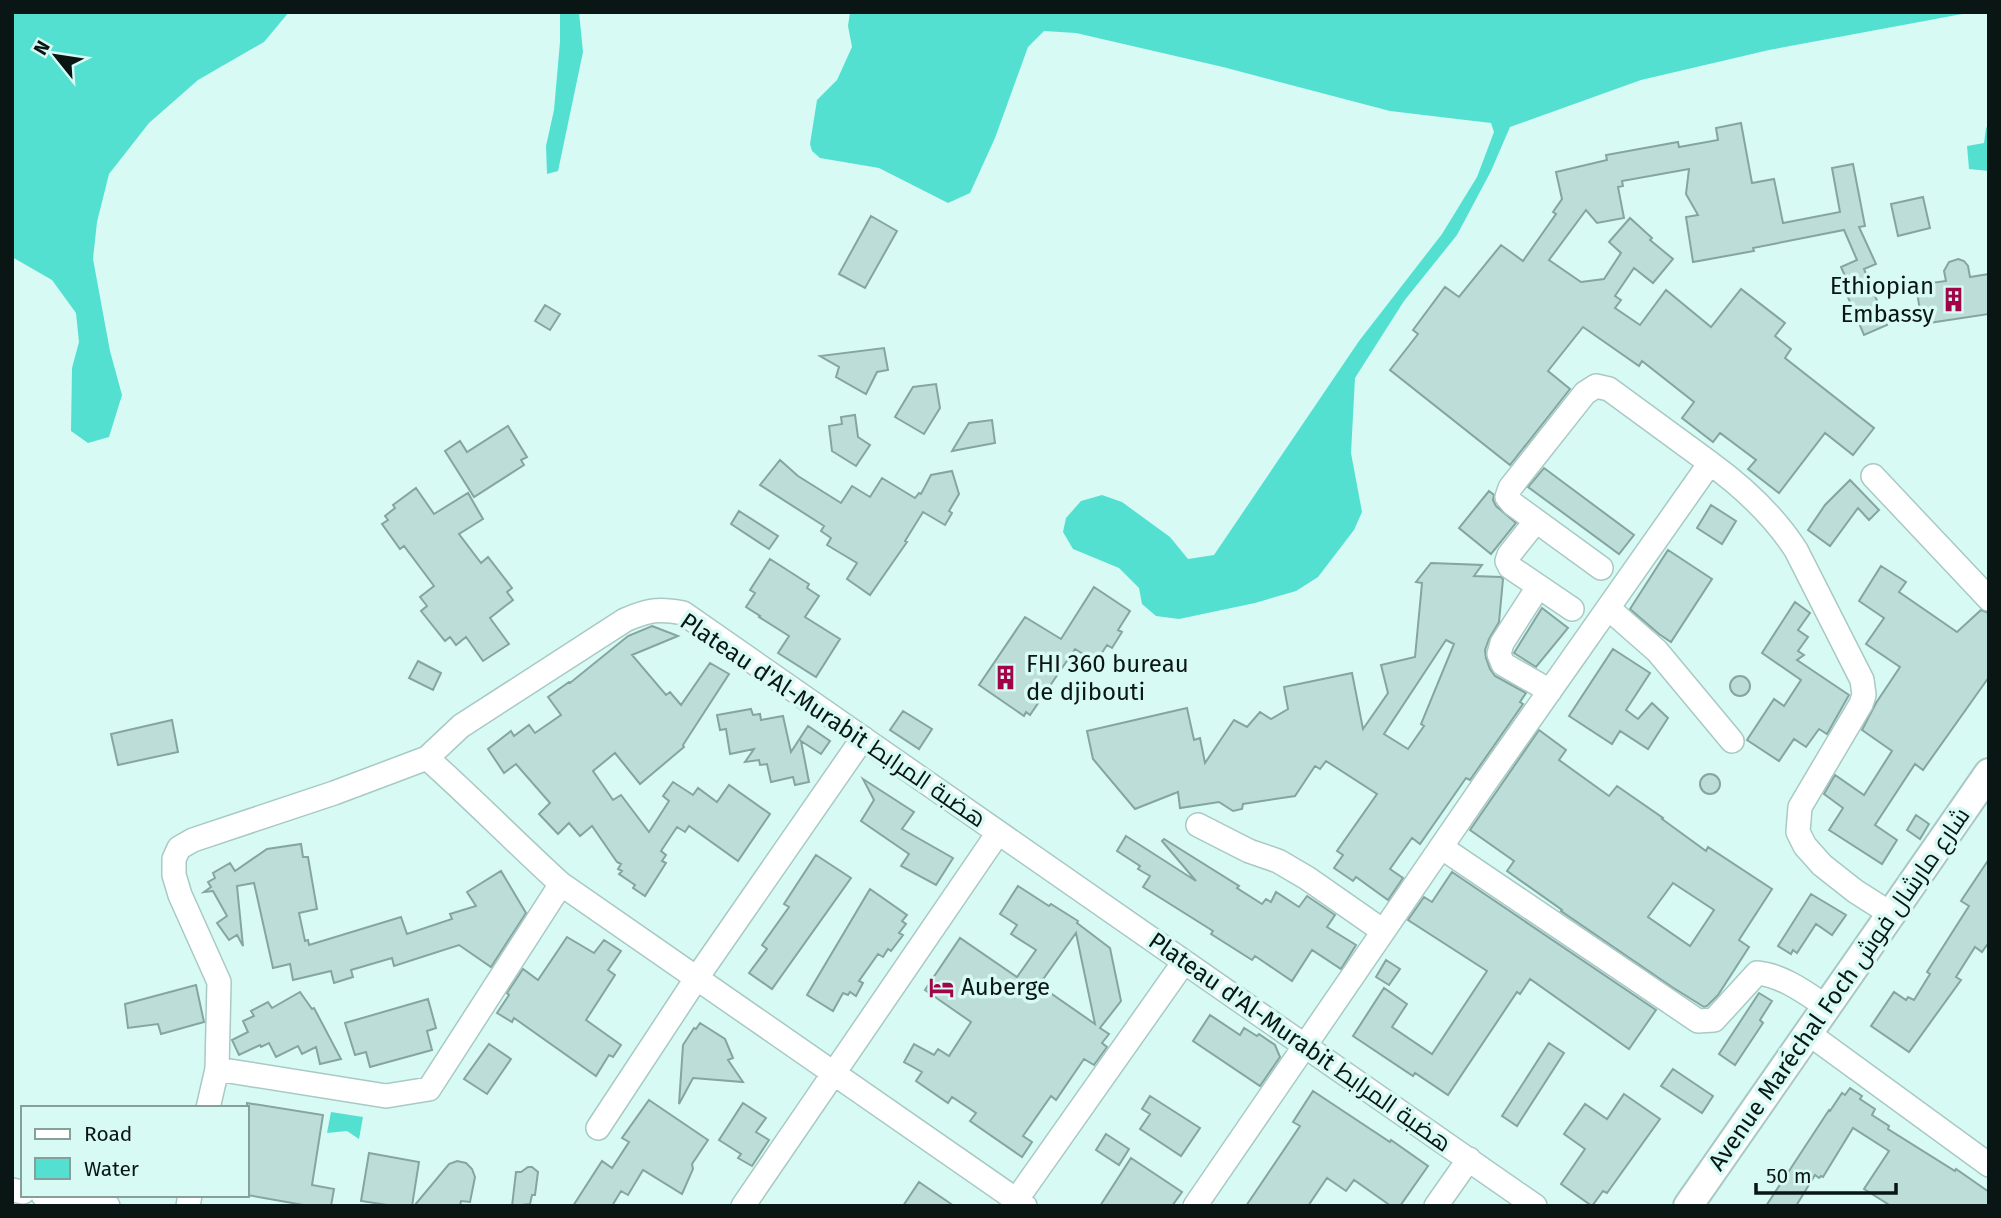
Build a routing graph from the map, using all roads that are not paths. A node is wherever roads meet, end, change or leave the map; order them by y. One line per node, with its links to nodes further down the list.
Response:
1 (1710, 463): 3 (street); 7 (street); 18 (street)
2 (1873, 476): 6 (street)
3 (1536, 520): 4 (street); 5 (street)
4 (1601, 568)
5 (1538, 587): 8 (street); 9 (street)
6 (1989, 599)
7 (1608, 608): 9 (street); 11 (street)
8 (1572, 609)
9 (1549, 691): 16 (street)
10 (863, 738): 12 (street, Plateau d'Al-Murabit هضبة المرابط); 15 (street, Plateau d'Al-Murabit هضبة المرابط); 21 (street)
11 (1732, 741)
12 (427, 758): 17 (street); 25 (street, Plateau d'Al-Murabit هضبة المرابط)
13 (1989, 773): 18 (street, Avenue Maréchal Foch شارع مارشال فوش)
14 (1198, 825): 19 (street)
15 (998, 833): 20 (street, Plateau d'Al-Murabit هضبة المرابط); 26 (street)
16 (1441, 847): 19 (street); 22 (street)
17 (561, 884): 21 (street); 25 (street)
18 (1891, 914): 22 (street, Avenue Maréchal Foch شارع مارشال فوش)
19 (1383, 931): 24 (street)
20 (1184, 962): 24 (street, Plateau d'Al-Murabit هضبة المرابط); 32 (street)
21 (696, 979): 26 (street); 28 (street)
22 (1827, 1007): 23 (street, Avenue Maréchal Foch شارع مارشال فوش)
23 (1808, 1033): 30 (street); 38 (street, Avenue Maréchal Foch شارع مارشال فوش)
24 (1306, 1046): 29 (street, Plateau d'Al-Murabit هضبة المرابط); 35 (street)
25 (217, 1069): 27 (street, Plateau d'Al-Murabit هضبة المرابط)
26 (834, 1074): 32 (street); 34 (street)
27 (208, 1106)
28 (598, 1128)
29 (1469, 1159): 36 (street); 37 (street, Plateau d'Al-Murabit هضبة المرابط)
30 (1989, 1165)
31 (55, 1197): 33 (street)
32 (1018, 1204)
33 (108, 1206)
34 (743, 1206)
35 (1195, 1206)
36 (1436, 1206)
37 (1535, 1206)
38 (1688, 1206)

